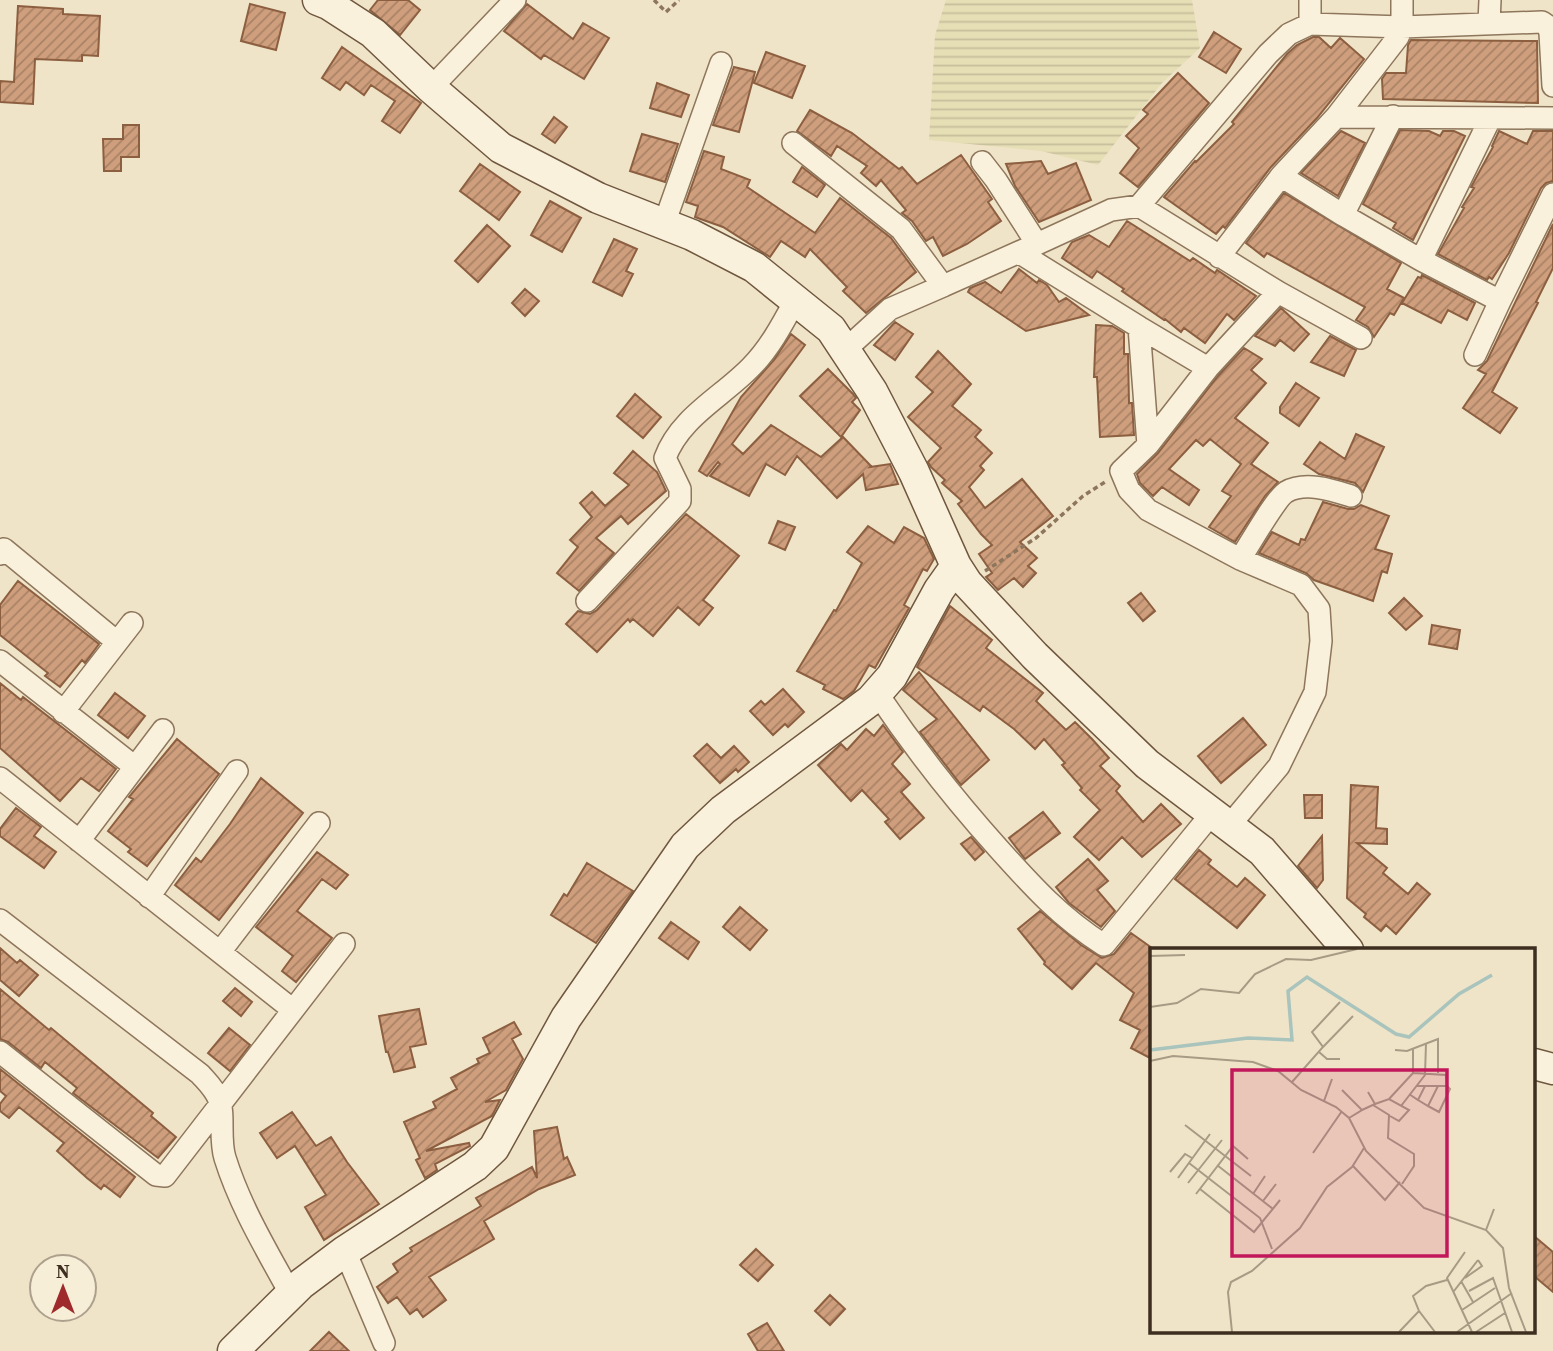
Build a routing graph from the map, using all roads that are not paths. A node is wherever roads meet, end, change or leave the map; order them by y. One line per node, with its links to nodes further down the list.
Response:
1 (318, 0): 11 (street)
2 (515, 0): 11 (street)
3 (1310, 0): 7 (street)
4 (1402, 0): 8 (street)
5 (1490, 0): 6 (street)
6 (1489, 23): 8 (street); 10 (street)
7 (1310, 24): 8 (street); 20 (street)
8 (1402, 27): 13 (street)
9 (721, 63): 22 (street)
10 (1553, 86)
11 (431, 88): 22 (street)
12 (1393, 116): 13 (street); 15 (street); 21 (street)
13 (1336, 117): 18 (street)
14 (1553, 118): 15 (street)
15 (1490, 119): 25 (street)
16 (793, 143): 26 (street)
17 (982, 162): 23 (street)
18 (1281, 176): 21 (street); 24 (street)
19 (1553, 194): 29 (street)
20 (1139, 206): 23 (street); 24 (street)
21 (1343, 215): 25 (street)
22 (664, 224): 28 (street)
23 (1029, 248): 26 (street); 30 (street)
24 (1219, 257): 27 (street)
25 (1421, 260): 29 (street)
26 (943, 286): 32 (street)
27 (1278, 292): 31 (street); 34 (street)
28 (796, 299): 32 (street); 40 (street)
29 (1500, 301): 33 (street)
30 (1139, 327): 34 (street); 35 (street)
31 (1361, 338)
32 (846, 349): 39 (street)
33 (1475, 355)
34 (1208, 368): 35 (street)
35 (1148, 445): 38 (street)
36 (1350, 496): 38 (street)
37 (0, 554): 42 (street)
38 (1240, 559): 50 (street)
39 (961, 575): 44 (street); 50 (street)
40 (587, 601)
41 (132, 623): 42 (street)
42 (117, 642): 45 (street)
43 (0, 662): 45 (street)
44 (877, 693): 50 (street); 61 (street)
45 (64, 712): 47 (street)
46 (163, 730): 47 (street)
47 (135, 767): 52 (street)
48 (237, 771): 53 (street)
49 (0, 778): 52 (street)
50 (1221, 819): 56 (street)
51 (319, 823): 57 (street)
52 (79, 841): 53 (street)
53 (149, 897): 57 (street)
54 (0, 920): 60 (street)
55 (344, 944): 58 (street)
56 (1346, 948)
57 (220, 952): 58 (street)
58 (293, 1010): 60 (street)
59 (0, 1052): 60 (street)
60 (220, 1102): 62 (street)
61 (345, 1251): 62 (street); 63 (street)
62 (290, 1293): 64 (street)
63 (384, 1343)
64 (233, 1351)

